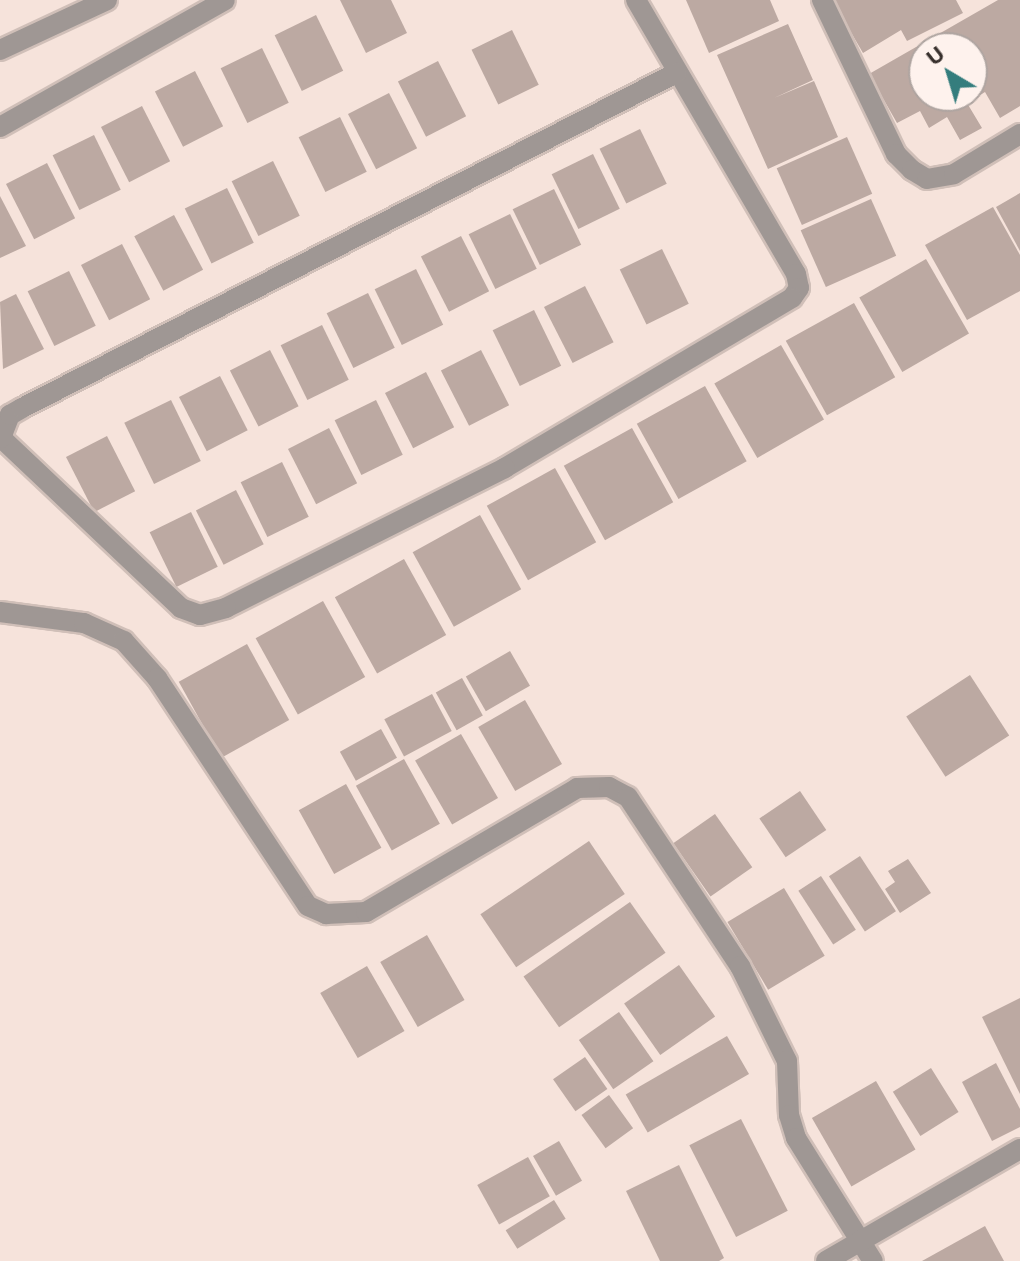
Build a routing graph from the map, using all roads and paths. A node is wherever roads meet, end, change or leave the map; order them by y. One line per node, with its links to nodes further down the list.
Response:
1 (107, 0): 5 (street)
2 (225, 0): 7 (street)
3 (636, 0): 6 (street)
4 (822, 0): 8 (street)
5 (0, 50)
6 (676, 73): 6 (street)
7 (0, 127)
8 (1020, 134)
9 (0, 612): 11 (street)
10 (1020, 1149): 11 (street)
11 (863, 1239): 12 (street); 13 (street)
12 (826, 1261)
13 (873, 1261)

